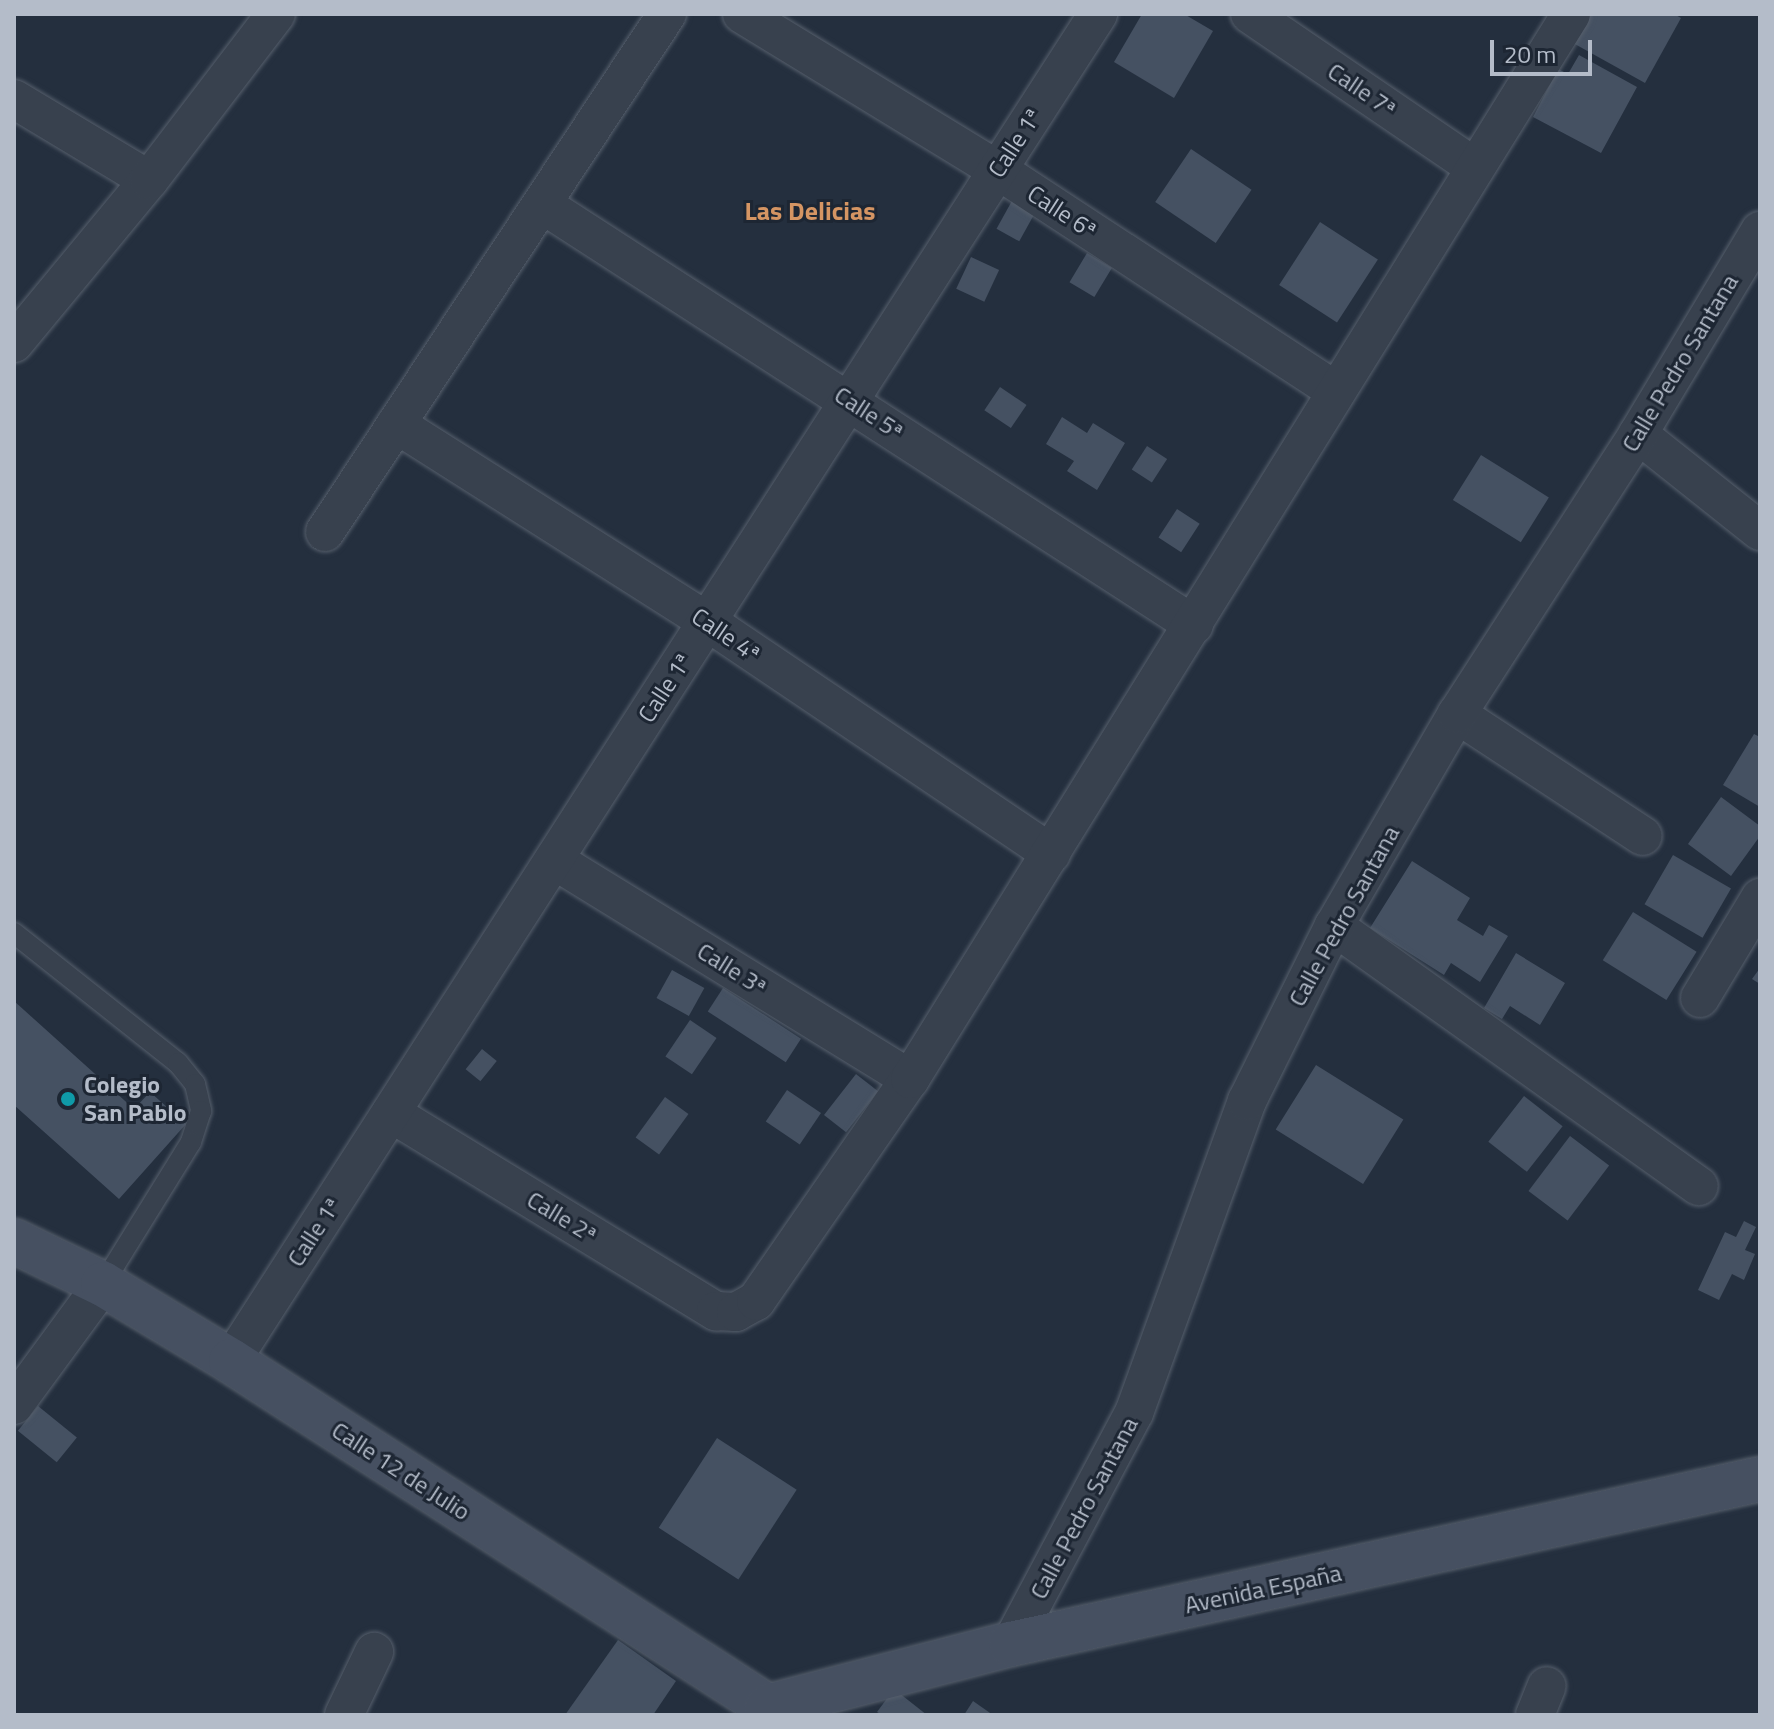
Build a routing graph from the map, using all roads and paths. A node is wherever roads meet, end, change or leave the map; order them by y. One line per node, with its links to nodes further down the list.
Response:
1 (276, 14): 10 (street)
2 (667, 14): 11 (street)
3 (742, 14): 9 (street, Calle 6ª)
4 (1098, 14): 9 (street, Calle 1ª)
5 (1250, 14): 8 (street, Calle 7ª)
6 (1571, 14): 8 (street)
7 (14, 99): 10 (street)
8 (1474, 167): 14 (street)
9 (998, 170): 14 (street, Calle 6ª); 15 (street, Calle 1ª)
10 (149, 180): 13 (street)
11 (542, 204): 15 (street, Calle 5ª); 16 (street)
12 (1760, 231): 17 (street, Calle Pedro Santana)
13 (14, 343)
14 (1336, 391): 21 (street)
15 (850, 400): 20 (street, Calle 1ª); 21 (street, Calle 5ª)
16 (396, 424): 19 (street); 20 (street, Calle 4ª)
17 (1638, 434): 18 (street); 22 (street, Calle Pedro Santana)
18 (1760, 531)
19 (325, 532)
20 (708, 622): 24 (street, Calle 4ª); 25 (street, Calle 1ª)
21 (1194, 625): 24 (street)
22 (1457, 714): 23 (street); 27 (street, Calle Pedro Santana)
23 (1643, 836)
24 (1051, 853): 30 (street)
25 (554, 860): 30 (street, Calle 3ª); 31 (street, Calle 1ª)
26 (1760, 898): 29 (street)
27 (1334, 926): 32 (street); 38 (street, Calle Pedro Santana)
28 (14, 933): 34 (lane)
29 (1700, 998)
30 (910, 1079): 31 (street, Calle 2ª)
31 (391, 1113): 35 (street, Calle 1ª)
32 (1699, 1186)
33 (14, 1241): 34 (street, Calle 12 de Julio)
34 (103, 1284): 35 (street, Calle 12 de Julio); 36 (street)
35 (231, 1361): 40 (street, Calle 12 de Julio)
36 (14, 1405)
37 (1760, 1479): 38 (street, Avenida España)
38 (1011, 1644): 40 (street, Avenida España)
39 (374, 1652): 41 (street)
40 (774, 1711)
41 (344, 1715)

